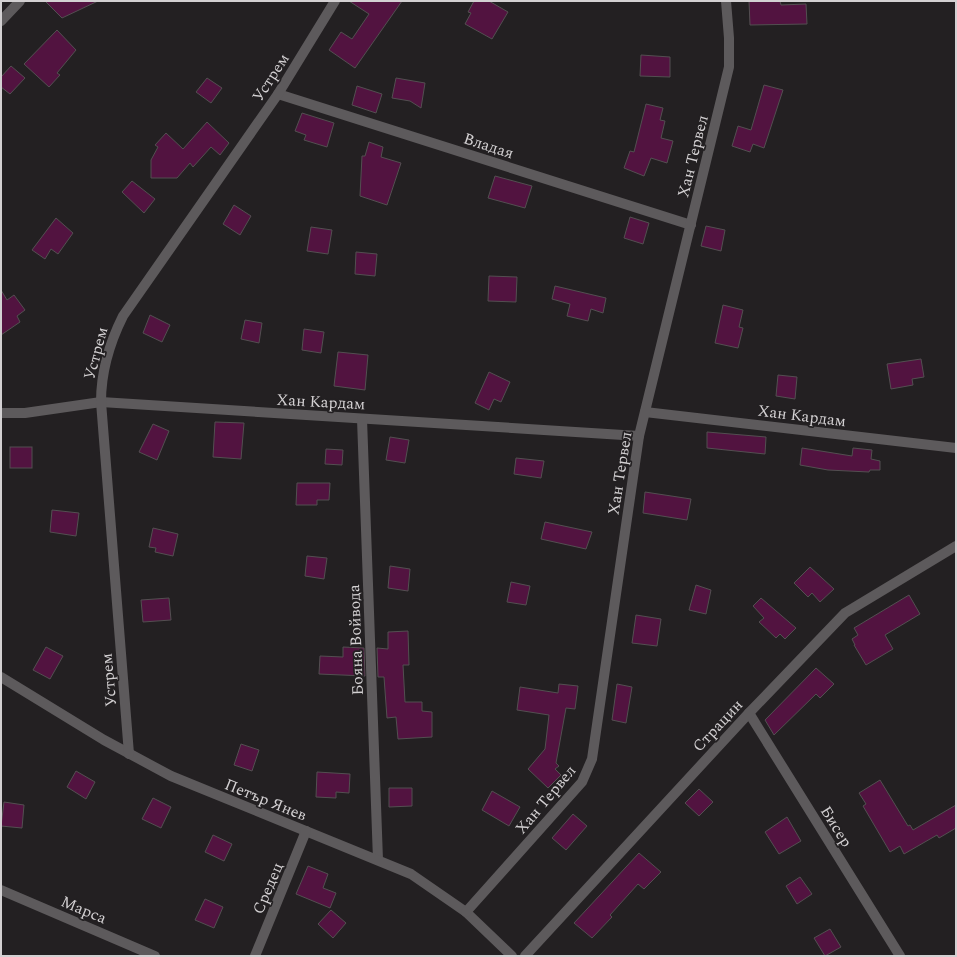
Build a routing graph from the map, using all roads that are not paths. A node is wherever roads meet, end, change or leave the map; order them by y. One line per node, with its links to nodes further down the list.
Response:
1 (20, 1): 4 (street)
2 (335, 1): 5 (street, Устрем)
3 (726, 1): 6 (street, Хан Тервел)
4 (1, 22)
5 (278, 94): 6 (street, Владая); 7 (street, Устрем)
6 (691, 225): 8 (street, Хан Тервел)
7 (101, 402): 9 (street, Хан Кардам); 10 (street, Хан Кардам); 16 (street, Устрем)
8 (645, 412): 11 (street, Хан Тервел); 12 (street, Хан Кардам)
9 (1, 413)
10 (362, 419): 11 (street, Хан Кардам); 18 (street, Бояна Войвода)
11 (639, 436): 20 (street, Хан Тервел)
12 (956, 448)
13 (956, 546): 15 (street, Страцин)
14 (1, 677): 16 (street, Петър Янев)
15 (749, 713): 24 (street, Страцин); 25 (street, Бисер)
16 (129, 754): 17 (street, Петър Янев)
17 (306, 831): 18 (street, Петър Янев); 22 (street, Средец)
18 (378, 860): 20 (street, Петър Янев)
19 (1, 890): 21 (street, Марса)
20 (466, 912): 23 (street, Петър Янев)
21 (154, 956)
22 (255, 956)
23 (512, 956)
24 (525, 956)
25 (900, 956)

